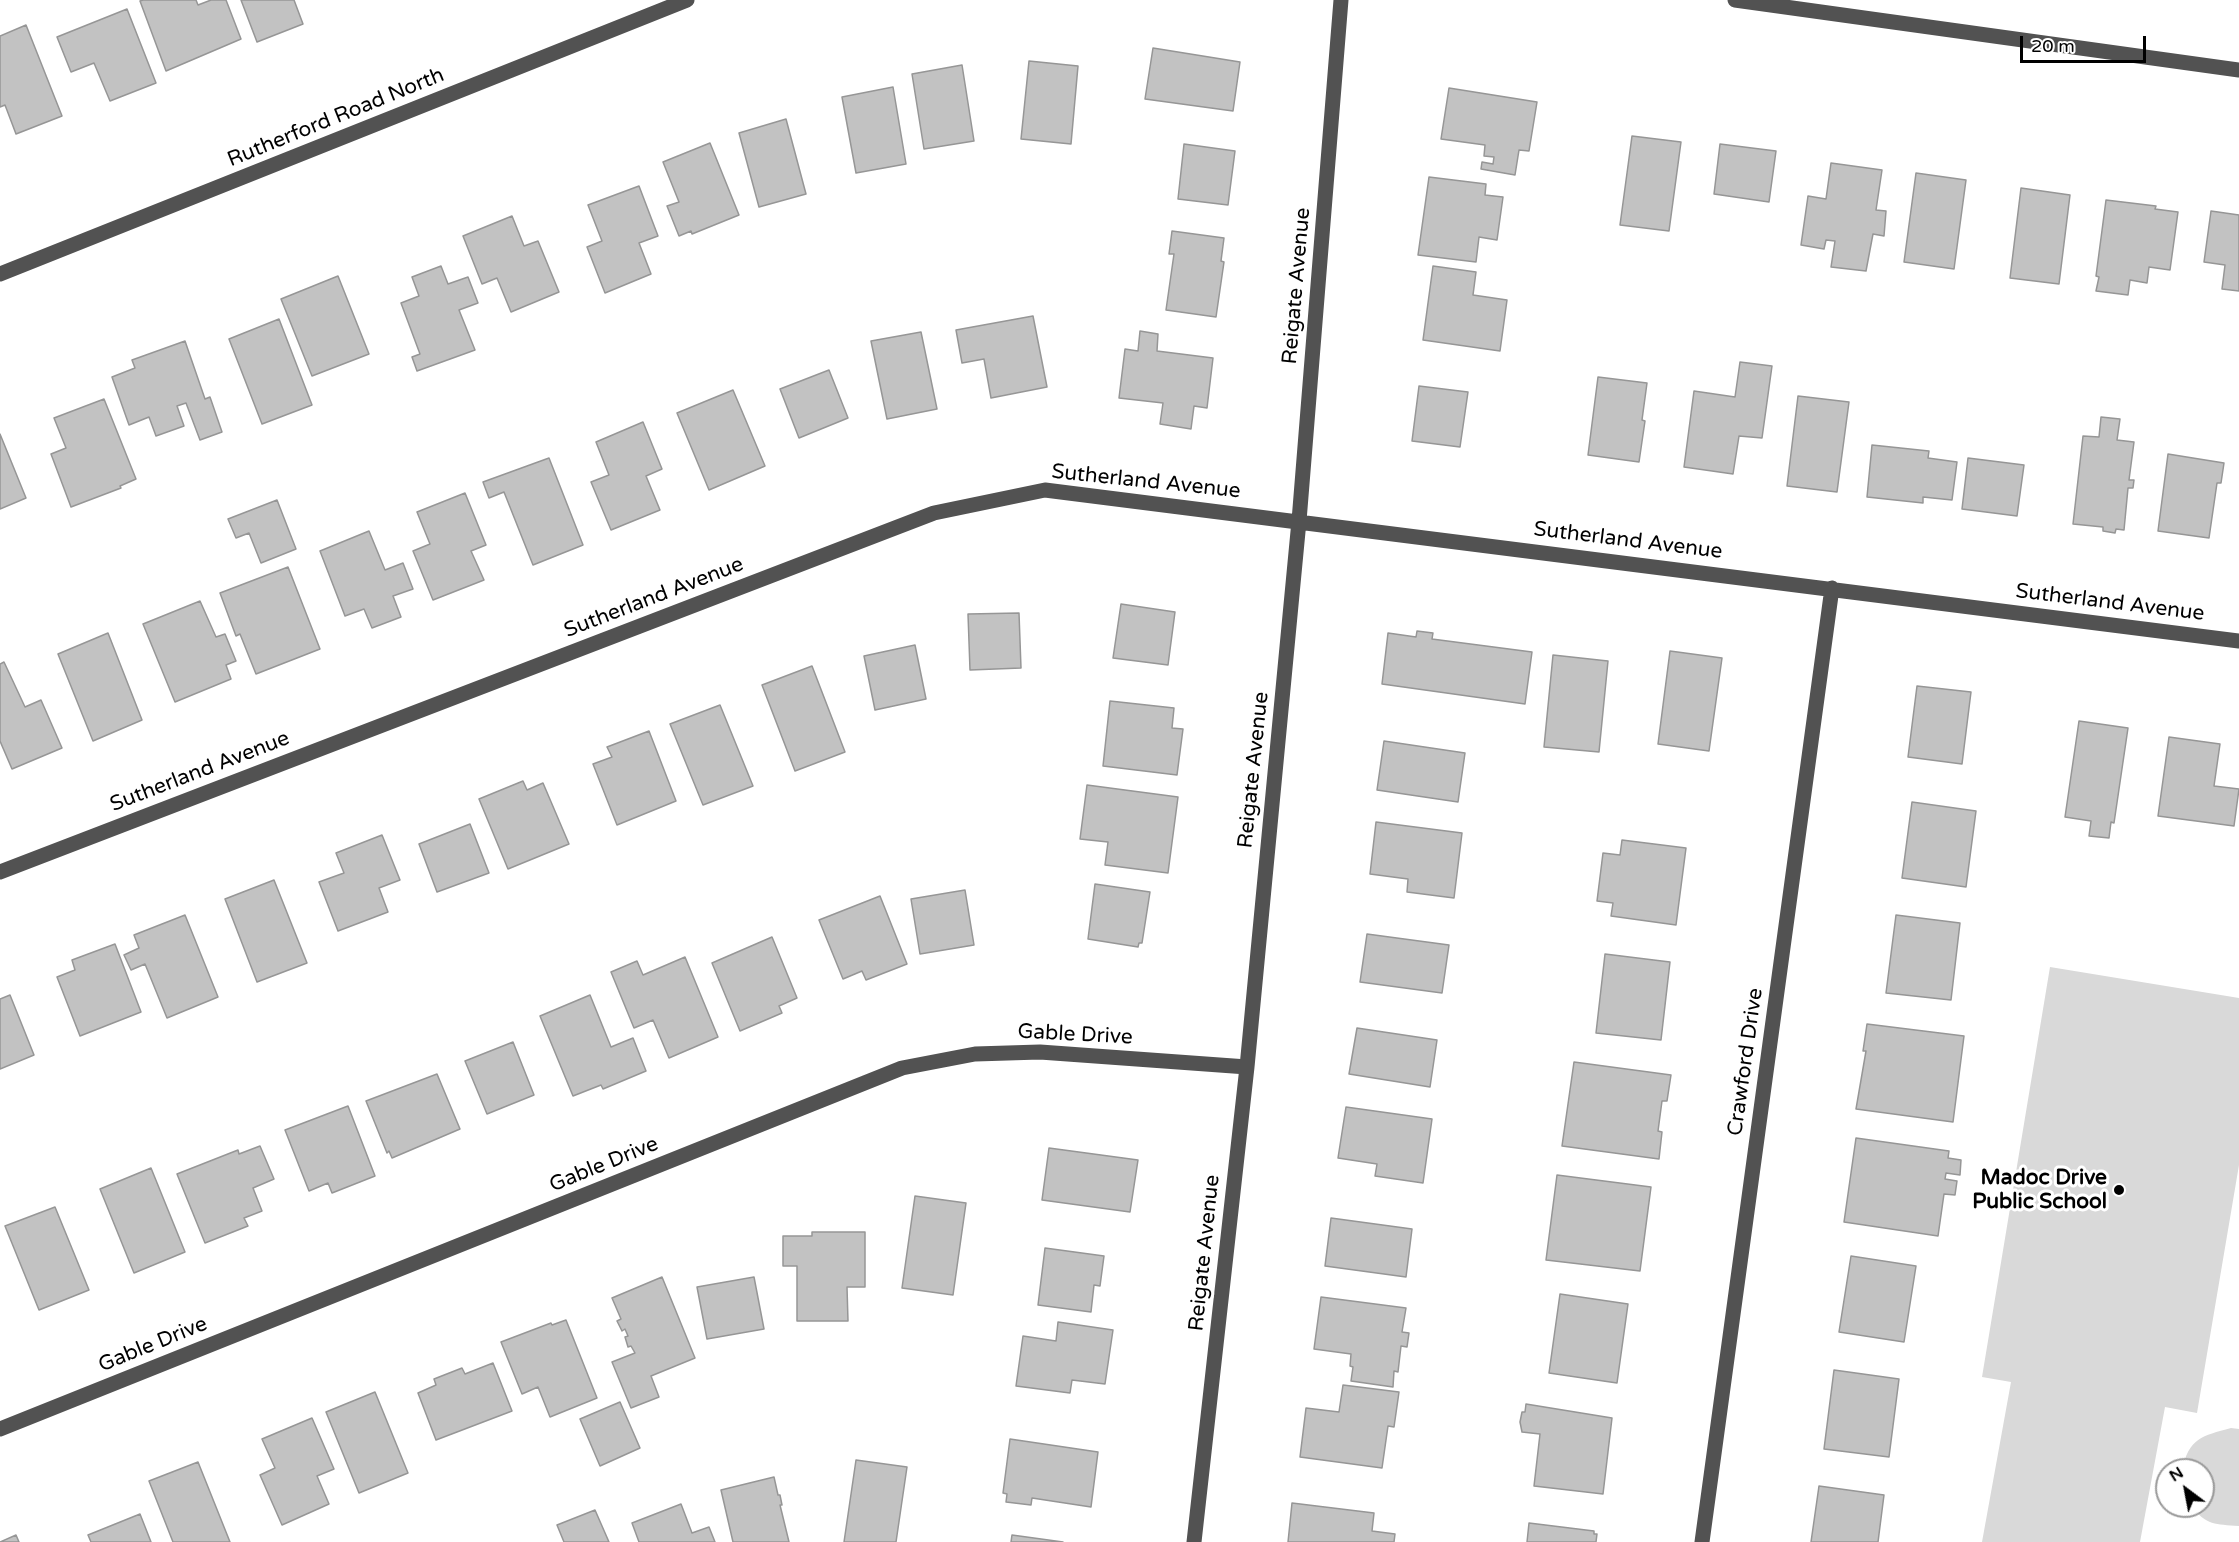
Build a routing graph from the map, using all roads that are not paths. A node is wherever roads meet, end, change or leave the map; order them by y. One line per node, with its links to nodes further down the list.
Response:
1 (687, 0): 5 (street, Rutherford Road North)
2 (1341, 0): 6 (street, Reigate Avenue)
3 (1735, 0): 4 (street)
4 (2239, 70)
5 (0, 274)
6 (1299, 521): 7 (street, Sutherland Avenue); 9 (street, Sutherland Avenue); 10 (street, Reigate Avenue)
7 (1832, 588): 8 (street, Sutherland Avenue); 13 (street, Crawford Drive)
8 (2239, 641)
9 (0, 872)
10 (1247, 1067): 11 (street, Gable Drive); 12 (street, Reigate Avenue)
11 (0, 1429)
12 (1194, 1542)
13 (1702, 1542)

